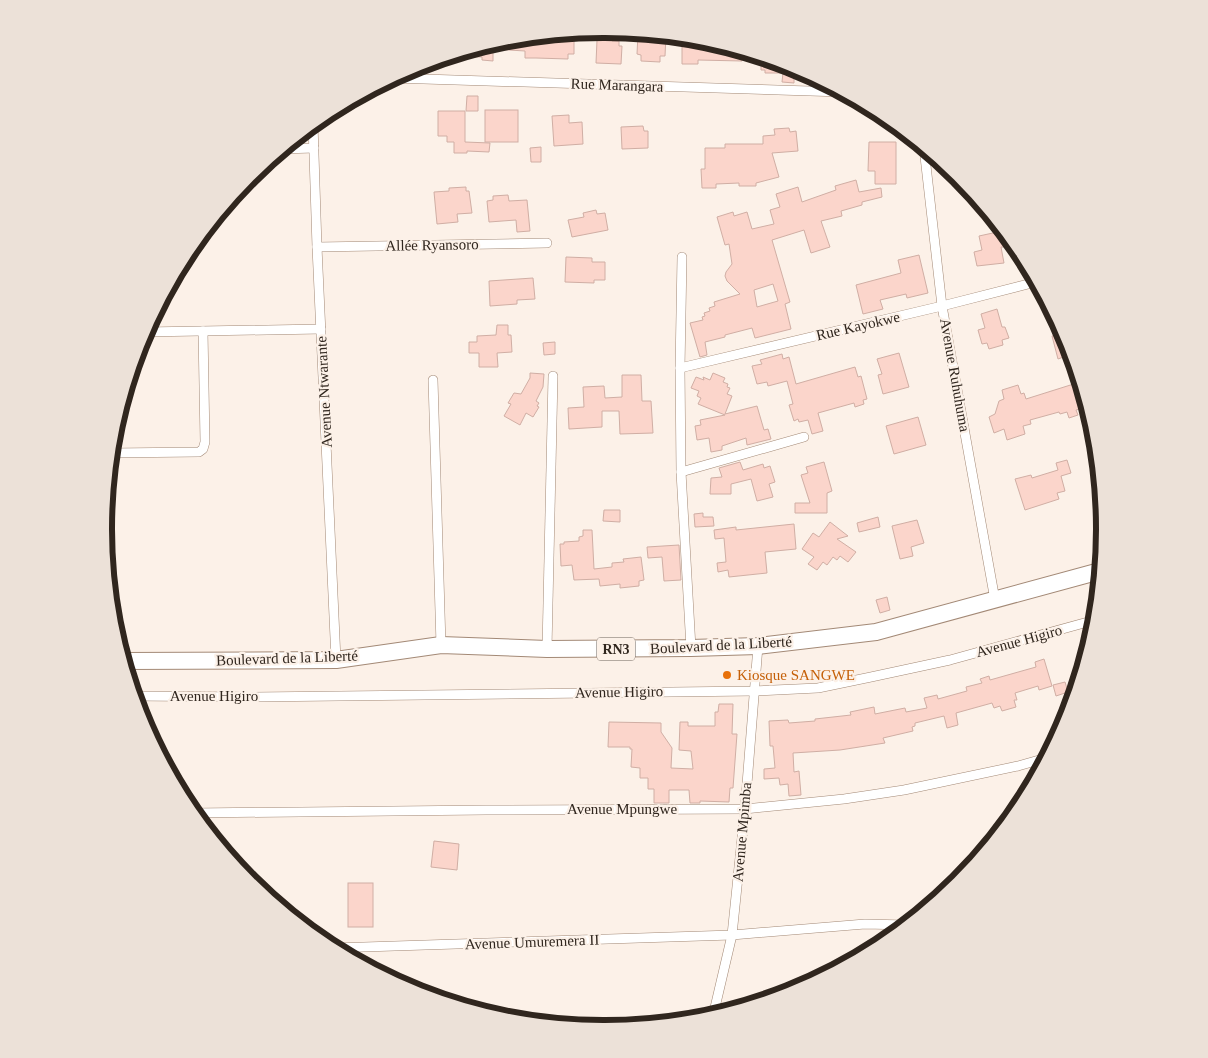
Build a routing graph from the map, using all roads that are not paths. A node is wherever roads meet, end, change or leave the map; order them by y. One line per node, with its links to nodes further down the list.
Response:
1 (408, 79): 2 (street, Rue Marangara)
2 (828, 92)
3 (313, 133): 4 (street, Avenue Ntwarante)
4 (314, 148): 5 (street); 8 (street, Avenue Ntwarante)
5 (293, 149)
6 (925, 157): 11 (street, Avenue Ruhuhuma)
7 (546, 243): 8 (street, Allée Ryansoro)
8 (317, 247): 12 (street, Avenue Ntwarante)
9 (682, 257): 15 (street)
10 (1030, 283): 11 (street, Rue Kayokwe)
11 (942, 306): 15 (street, Rue Kayokwe); 22 (street, Avenue Ruhuhuma)
12 (321, 329): 13 (street); 29 (street, Avenue Ntwarante)
13 (203, 331): 14 (street); 19 (street)
14 (154, 332)
15 (680, 368): 20 (street)
16 (553, 376): 27 (street)
17 (433, 380): 24 (street)
18 (804, 437): 20 (street)
19 (119, 453)
20 (681, 472): 26 (street)
21 (1093, 574): 22 (highway, Boulevard de la Liberté / RN3)
22 (995, 600): 25 (highway, Boulevard de la Liberté / RN3)
23 (1086, 622): 30 (street, Avenue Higiro)
24 (441, 645): 27 (highway, Boulevard de la Liberté / RN3); 29 (highway, Boulevard de la Liberté / RN3)
25 (758, 646): 26 (highway, Boulevard de la Liberté / RN3); 30 (street, Avenue Mpimba)
26 (691, 648): 27 (highway, Boulevard de la Liberté / RN3)
27 (546, 649)
28 (130, 660): 29 (highway, Boulevard de la Liberté / RN3)
29 (336, 660)
30 (754, 691): 31 (street, Avenue Higiro); 33 (street, Avenue Mpimba)
31 (142, 696)
32 (1038, 760): 33 (street, Avenue Mpungwe)
33 (744, 809): 34 (street, Avenue Mpungwe); 36 (street, Avenue Mpimba)
34 (203, 813)
35 (896, 924): 36 (street, Avenue Umuremera II)
36 (732, 935): 37 (street, Avenue Umuremera II); 38 (street, Avenue Mpimba)
37 (346, 948)
38 (715, 1008)

